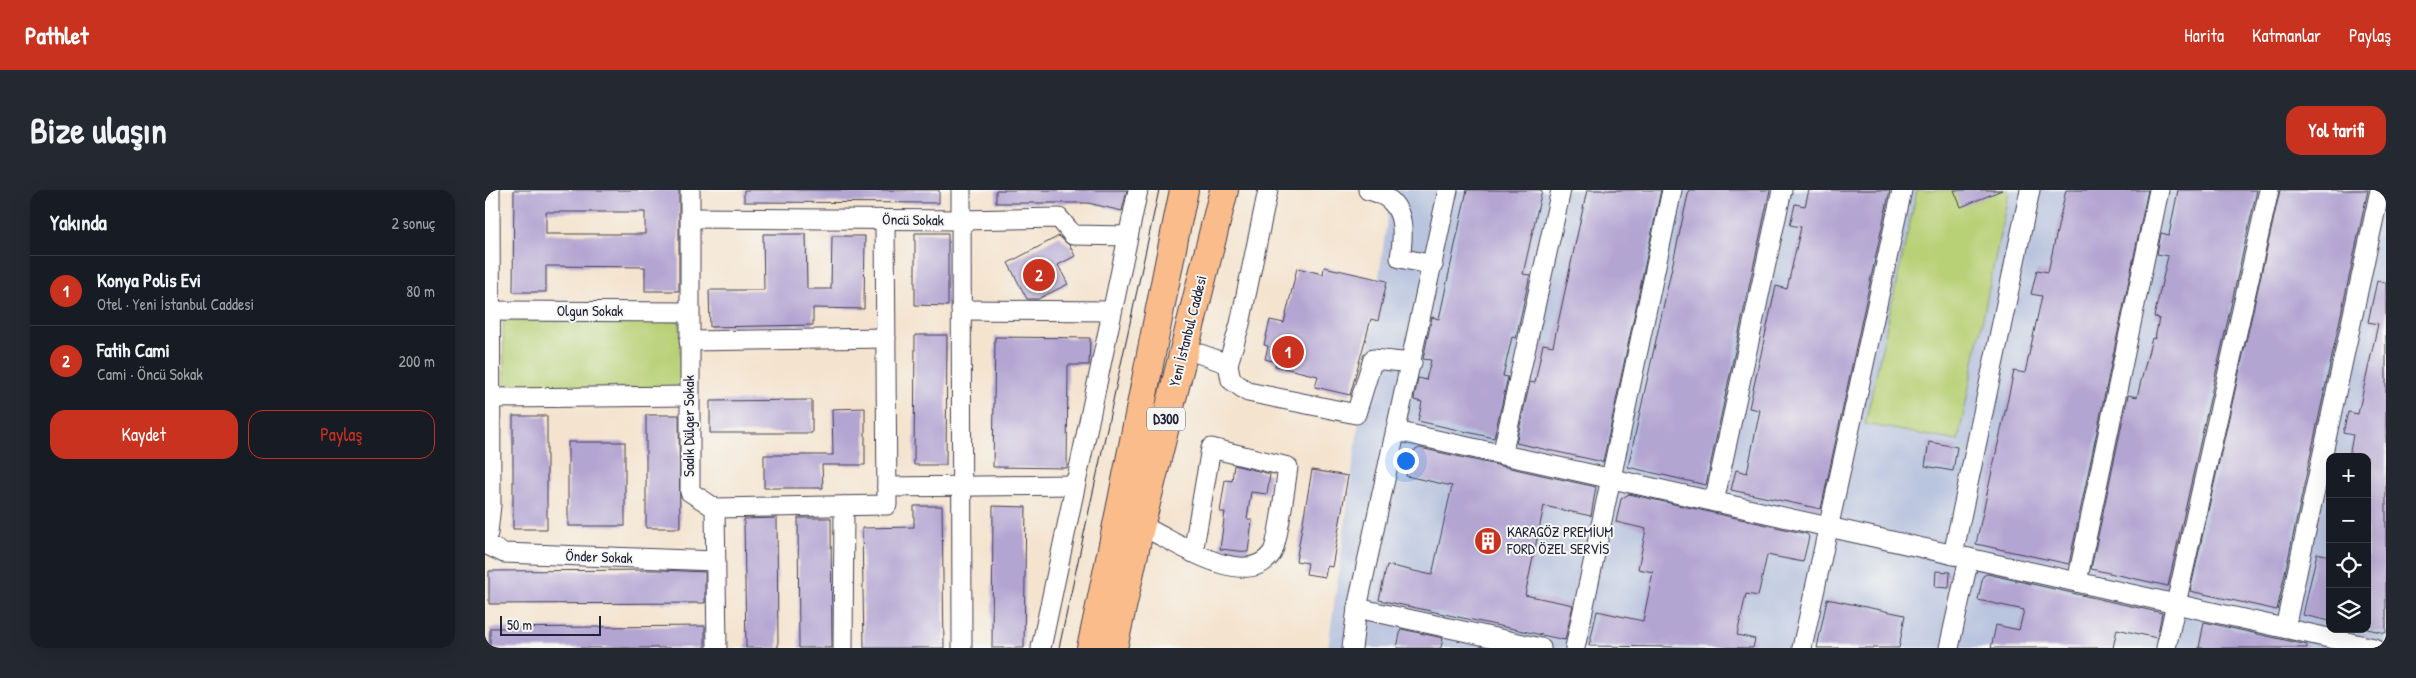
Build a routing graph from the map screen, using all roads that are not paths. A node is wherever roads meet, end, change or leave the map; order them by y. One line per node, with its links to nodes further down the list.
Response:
1 (490, 190): 24 (street)
2 (690, 190): 18 (street, Sadık Dülger Sokak)
3 (961, 190): 20 (street)
4 (1138, 190): 21 (street)
5 (1185, 190): 31 (highway, Yeni İstanbul Caddesi / D300)
6 (1224, 190): 30 (highway, Yeni İstanbul Caddesi / D300)
7 (1268, 190): 33 (street)
8 (1368, 190): 22 (street)
9 (1448, 190): 22 (street)
10 (1561, 190): 38 (street)
11 (1672, 190): 39 (street)
12 (1782, 190): 43 (street)
13 (1902, 190): 47 (street)
14 (2030, 190): 52 (street)
15 (2159, 190): 54 (street)
16 (2269, 190): 55 (street)
17 (2380, 190): 57 (street)
18 (690, 218): 19 (street, Öncü Sokak); 26 (street, Sadık Dülger Sokak)
19 (885, 220): 20 (street, Öncü Sokak); 28 (street)
20 (961, 220): 21 (street, Öncü Sokak); 23 (street)
21 (1128, 236): 25 (street)
22 (1433, 265): 32 (street)
23 (961, 310): 25 (street); 42 (street)
24 (490, 311): 26 (street, Olgun Sokak); 27 (street)
25 (1112, 311): 40 (street)
26 (689, 312): 29 (street, Sadık Dülger Sokak)
27 (488, 335): 34 (street)
28 (886, 338): 29 (street); 41 (street)
29 (689, 341): 35 (street, Sadık Dülger Sokak)
30 (1184, 348): 33 (street); 37 (highway, Yeni İstanbul Caddesi / D300)
31 (1150, 354): 63 (highway); 64 (highway, Yeni İstanbul Caddesi / D300)
32 (1412, 363): 33 (street); 36 (street)
33 (1229, 364)
34 (489, 388): 35 (street); 44 (street)
35 (689, 396): 46 (street, Sadık Dülger Sokak)
36 (1396, 431): 38 (street); 56 (street)
37 (1159, 447): 48 (highway); 65 (highway, Yeni İstanbul Caddesi / D300)
38 (1502, 455): 39 (street)
39 (1609, 479): 43 (street); 69 (street)
40 (1075, 485): 42 (street); 62 (street)
41 (887, 487): 42 (street); 45 (street)
42 (962, 487): 61 (street)
43 (1714, 502): 47 (street)
44 (488, 505): 49 (street)
45 (844, 506): 46 (street); 60 (street)
46 (715, 508): 53 (street)
47 (1827, 527): 52 (street); 70 (street)
48 (1152, 531): 51 (street); 66 (highway)
49 (485, 535)
50 (485, 544): 53 (street, Önder Sokak)
51 (1193, 553): 51 (street)
52 (1961, 557): 54 (street); 71 (street)
53 (715, 561): 59 (street)
54 (2077, 582): 55 (street)
55 (2176, 604): 57 (street); 72 (street)
56 (1357, 608): 58 (street); 67 (street)
57 (2285, 628): 73 (street)
58 (1474, 641): 68 (street)
59 (717, 648)
60 (843, 648)
61 (962, 648)
62 (1041, 648)
63 (1074, 648)
64 (1091, 648)
65 (1113, 648)
66 (1129, 648)
67 (1352, 648)
68 (1541, 648)
69 (1575, 648)
70 (1802, 648)
71 (1949, 648)
72 (2166, 648)
73 (2373, 648)

